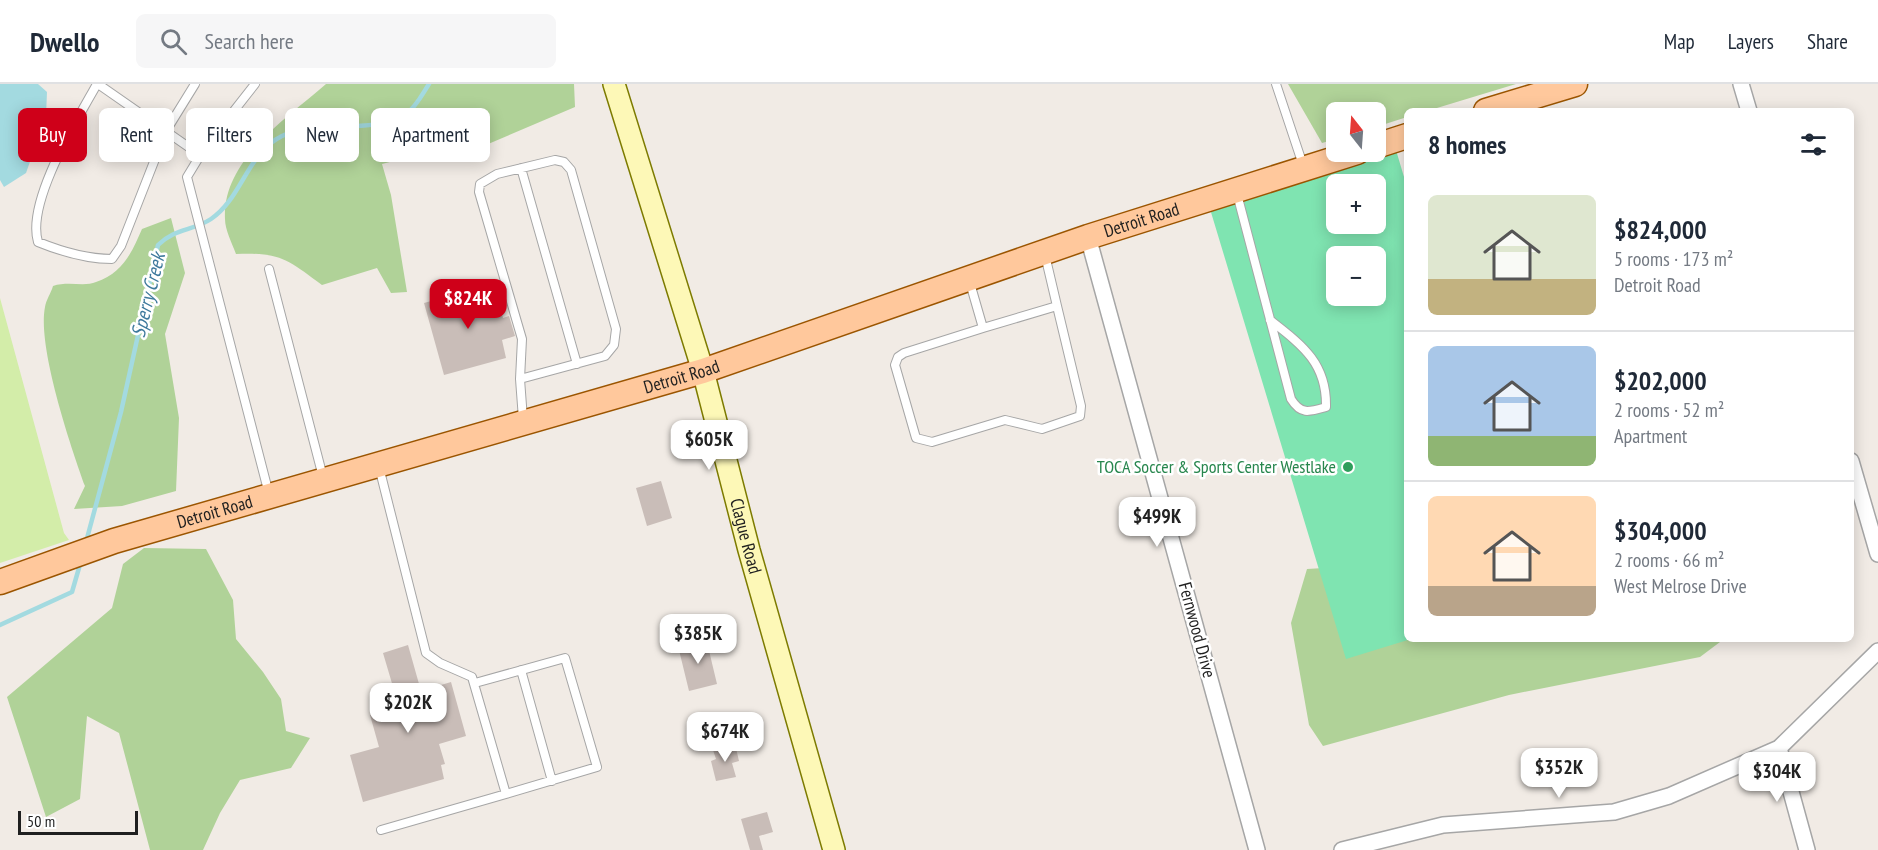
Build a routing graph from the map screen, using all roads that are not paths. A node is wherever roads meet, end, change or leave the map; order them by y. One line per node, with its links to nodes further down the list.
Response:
1 (97, 84): 8 (lane); 16 (lane)
2 (195, 84): 12 (lane)
3 (255, 84): 9 (lane)
4 (614, 84): 29 (main road, Clague Road)
5 (1275, 84): 19 (lane)
6 (1575, 84): 10 (main road)
7 (1742, 84): 11 (street)
8 (132, 108)
9 (236, 108)
10 (1500, 108)
11 (1748, 108)
12 (174, 118)
13 (1404, 137): 14 (main road)
14 (1386, 143)
15 (1326, 161): 19 (main road, Detroit Road)
16 (154, 162)
17 (196, 162): 35 (lane)
18 (521, 168): 28 (lane); 28 (lane); 30 (lane)
19 (1304, 168): 20 (main road, Detroit Road)
20 (1236, 190): 21 (main road, Detroit Road); 26 (lane)
21 (1088, 237): 22 (main road, Detroit Road); 47 (street, Fernwood Drive)
22 (1044, 252): 24 (main road, Detroit Road); 25 (lane)
23 (269, 269): 34 (lane)
24 (968, 278): 27 (lane); 29 (main road, Detroit Road)
25 (1057, 306): 27 (lane); 27 (lane)
26 (1270, 320): 26 (lane)
27 (983, 328)
28 (577, 364): 30 (lane)
29 (703, 371): 31 (main road, Detroit Road); 46 (main road, Clague Road)
30 (520, 379): 31 (lane)
31 (523, 424): 32 (main road, Detroit Road)
32 (379, 465): 34 (main road, Detroit Road); 40 (lane)
33 (1854, 471): 36 (street)
34 (324, 481): 35 (main road, Detroit Road)
35 (270, 497): 37 (main road, Detroit Road)
36 (1878, 554)
37 (0, 582)
38 (1878, 651): 41 (street)
39 (521, 670): 40 (lane); 42 (lane); 42 (lane)
40 (475, 683): 43 (lane)
41 (1779, 748): 45 (street); 49 (street)
42 (552, 780): 43 (lane)
43 (506, 794): 44 (lane)
44 (381, 830)
45 (1393, 844): 48 (street)
46 (834, 850)
47 (1257, 850)
48 (1342, 850)
49 (1807, 850)

